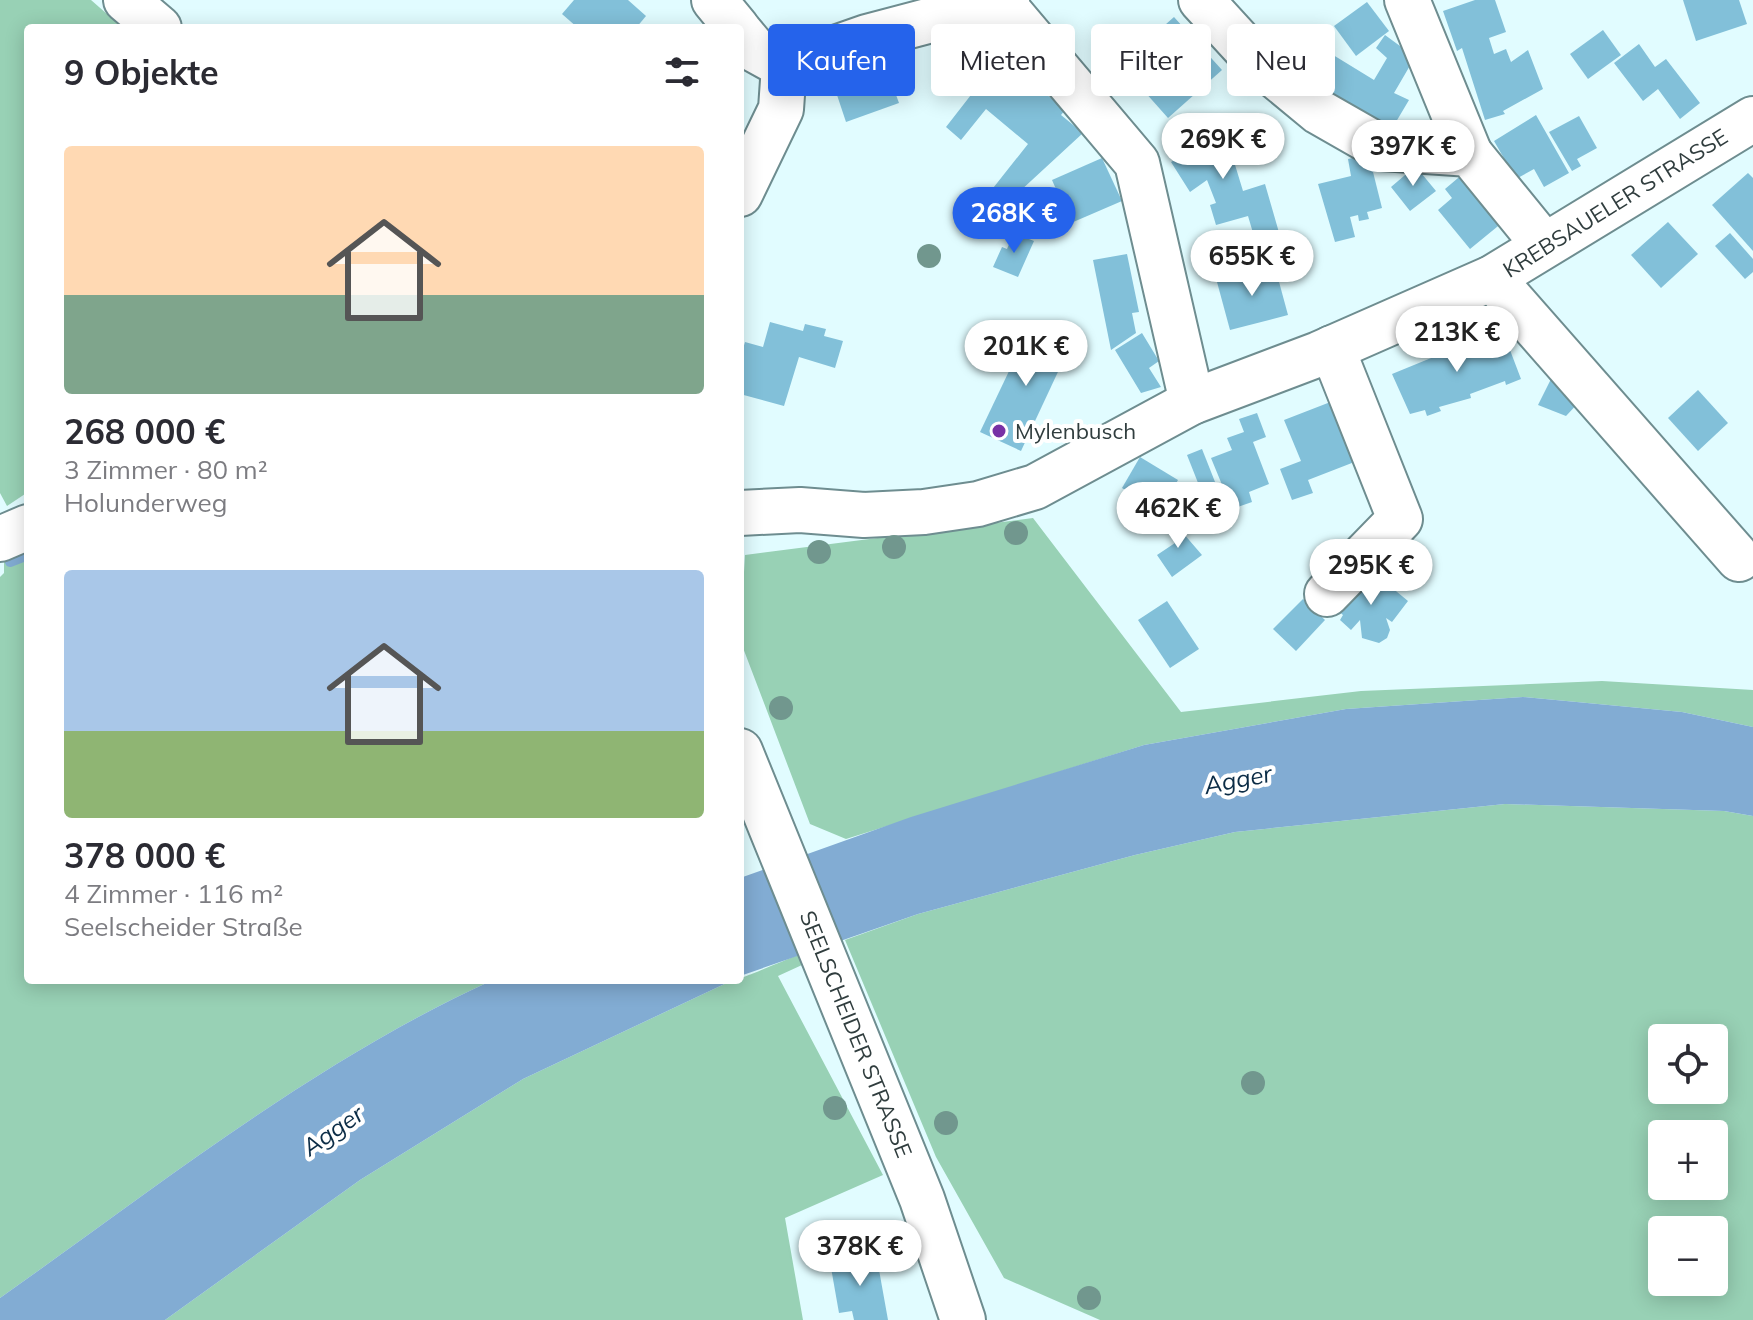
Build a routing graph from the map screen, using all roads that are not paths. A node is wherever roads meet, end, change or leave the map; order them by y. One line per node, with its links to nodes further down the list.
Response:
1 (126, 0): 6 (street)
2 (714, 0): 7 (street)
3 (1201, 0): 13 (street)
4 (1407, 0): 13 (street)
5 (1004, 1): 8 (street); 18 (street)
6 (154, 24)
7 (733, 24)
8 (915, 24)
9 (744, 37): 10 (street)
10 (768, 57)
11 (782, 96): 14 (street)
12 (1748, 130): 15 (street, KREBSAUELER STRASSE)
13 (1470, 154): 15 (street)
14 (744, 186)
15 (1544, 245): 16 (street, KREBSAUELER STRASSE)
16 (1492, 278): 17 (street, KREBSAUELER STRASSE); 22 (street, KREBSAUELER STRASSE)
17 (1332, 348): 18 (street, KREBSAUELER STRASSE); 23 (street)
18 (1192, 402): 19 (street, KREBSAUELER STRASSE)
19 (744, 513)
20 (24, 529): 21 (street)
21 (0, 539)
22 (1739, 559)
23 (1327, 594)
24 (744, 761): 25 (street, SEELSCHEIDER STRASSE)
25 (963, 1320)

